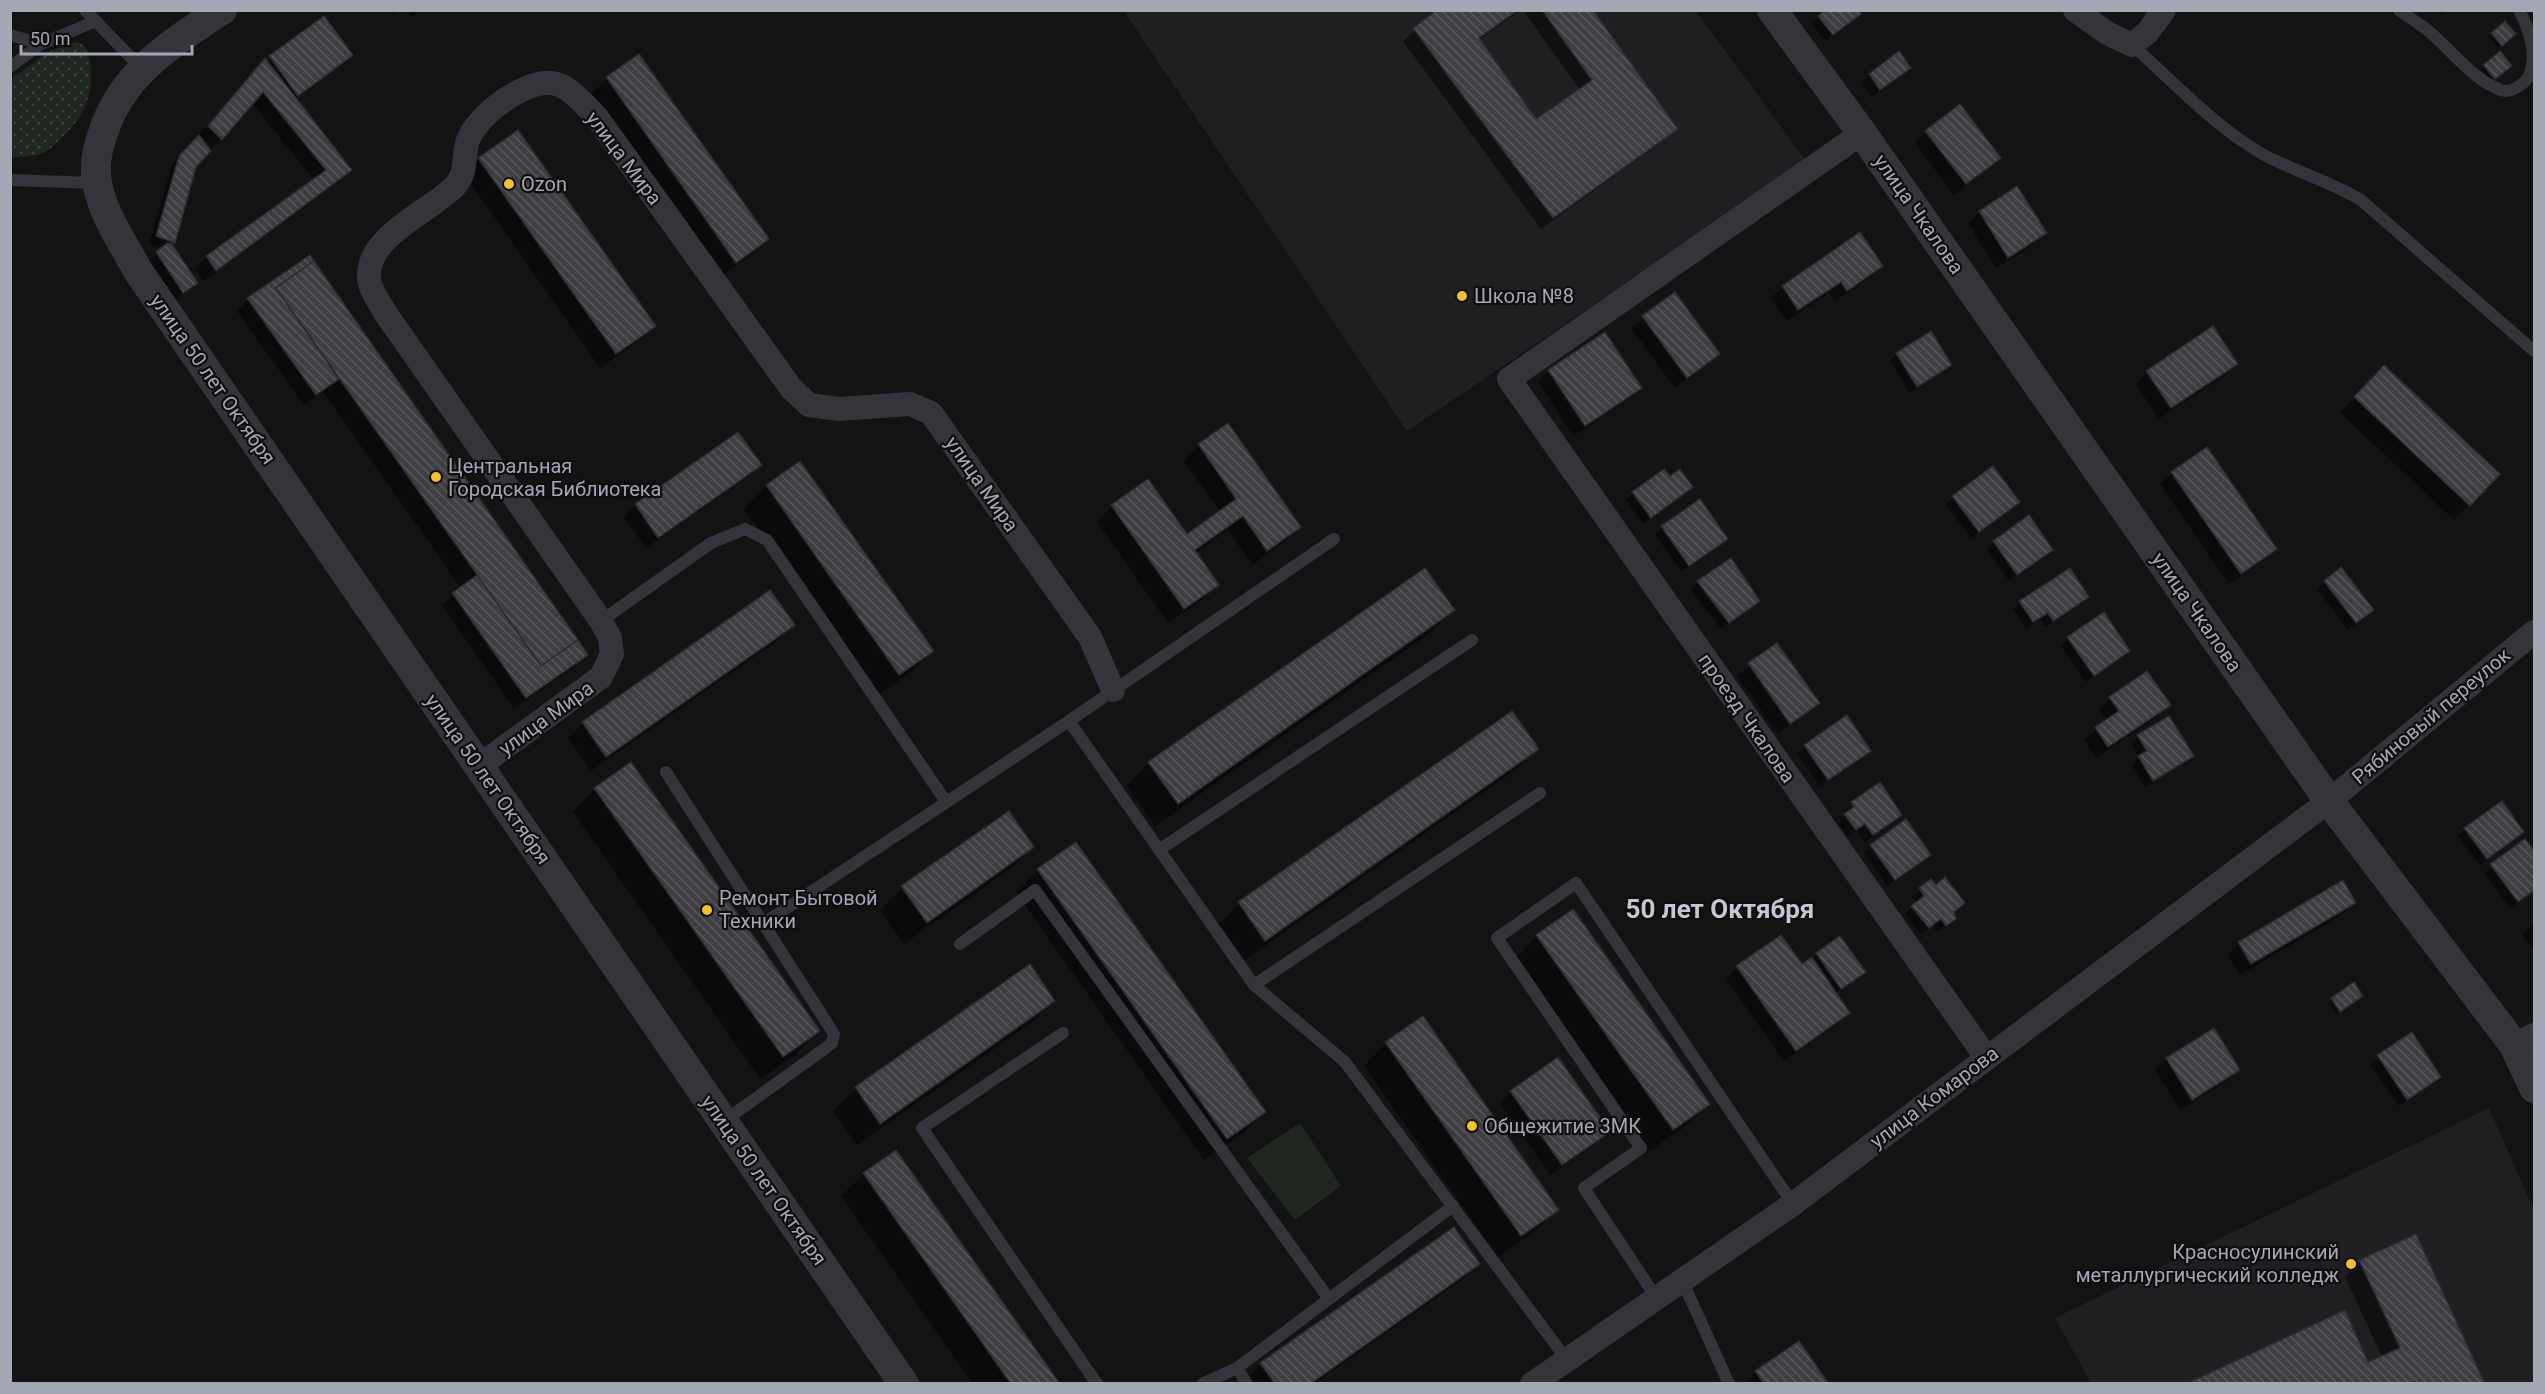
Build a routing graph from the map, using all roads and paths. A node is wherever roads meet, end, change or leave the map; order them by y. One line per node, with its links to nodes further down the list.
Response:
1 (84, 10): 8 (lane)
2 (222, 10): 13 (street)
3 (1772, 10): 14 (street, улица Чкалова)
4 (2075, 10): 11 (street)
5 (2164, 10): 11 (street)
6 (2399, 10): 7 (lane)
7 (2520, 10)
8 (96, 21): 10 (lane); 13 (lane)
9 (10, 35): 10 (lane)
10 (41, 44): 12 (lane)
11 (2132, 45): 17 (lane)
12 (10, 67)
13 (142, 69): 15 (street)
14 (1862, 133): 28 (street, улица Чкалова); 35 (street, проезд Чкалова)
15 (96, 174): 16 (lane); 24 (street, улица 50 лет Октября)
16 (10, 180)
17 (2535, 351)
18 (1334, 538): 22 (lane)
19 (601, 621): 22 (street, улица Мира); 24 (street, улица Мира); 27 (lane)
20 (2535, 632): 28 (street, Рябиновый переулок)
21 (1472, 640): 29 (lane)
22 (1113, 690): 23 (lane)
23 (1069, 721): 27 (lane); 29 (lane)
24 (479, 766): 37 (street, улица 50 лет Октября)
25 (666, 772): 30 (lane)
26 (1540, 793): 32 (lane)
27 (945, 800): 30 (lane)
28 (2330, 801): 34 (street, улица Чкалова); 35 (street, улица Комарова)
29 (1159, 850): 32 (lane)
30 (764, 922): 37 (lane)
31 (960, 944): 41 (lane)
32 (1254, 985): 39 (lane)
33 (1063, 1033): 46 (lane)
34 (2524, 1040): 36 (street, улица Чкалова)
35 (1986, 1057): 38 (street, улица Комарова)
36 (2535, 1088)
37 (724, 1122): 45 (street, улица 50 лет Октября)
38 (1794, 1204): 40 (street, улица Комарова); 42 (lane)
39 (1453, 1206): 41 (lane); 43 (lane)
40 (1682, 1280): 42 (street, улица Комарова); 50 (lane)
41 (1329, 1299): 44 (lane)
42 (1657, 1299): 43 (street, улица Комарова)
43 (1567, 1360): 49 (street, улица Комарова)
44 (1237, 1368): 47 (lane); 48 (lane)
45 (904, 1383)
46 (1096, 1383)
47 (1202, 1383)
48 (1247, 1383)
49 (1532, 1383)
50 (1729, 1383)

